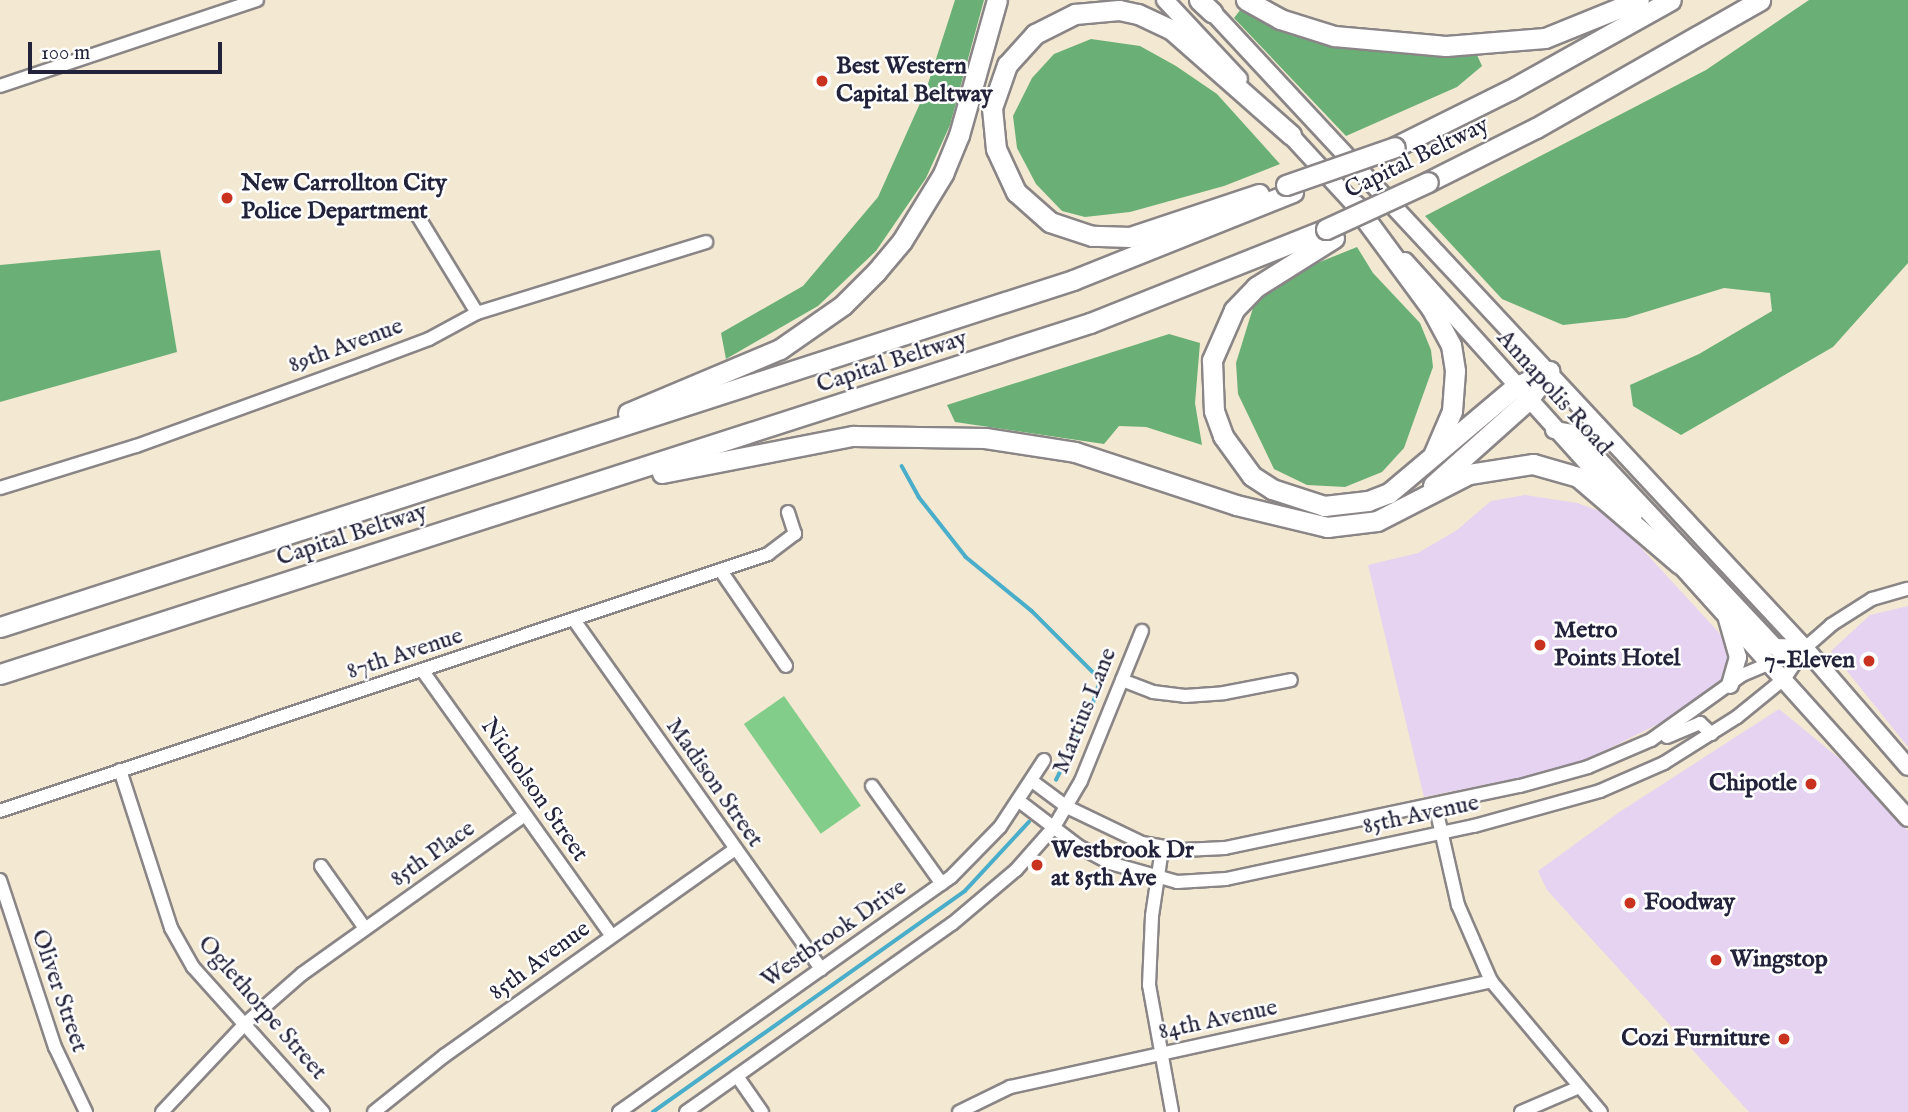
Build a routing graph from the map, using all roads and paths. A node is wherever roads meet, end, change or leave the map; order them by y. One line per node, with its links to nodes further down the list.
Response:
1 (257, 0): 11 (street)
2 (997, 0): 10 (highway)
3 (1011, 0): 10 (highway)
4 (1165, 0): 12 (main road, Annapolis Road)
5 (1246, 0): 6 (highway)
6 (1639, 0)
7 (1671, 0): 13 (highway, Capital Beltway, bridge)
8 (1760, 0): 16 (highway, Capital Beltway, bridge)
9 (1204, 4): 19 (main road, Annapolis Road)
10 (988, 36): 23 (highway)
11 (0, 86)
12 (1291, 135): 13 (highway); 14 (main road, Annapolis Road)
13 (1290, 189): 23 (highway, Capital Beltway)
14 (1355, 205): 20 (main road, Annapolis Road); 22 (highway)
15 (416, 213): 18 (street)
16 (1330, 233): 22 (highway); 25 (highway, Capital Beltway)
17 (706, 242): 18 (street, 89th Avenue)
18 (477, 313): 24 (street, 89th Avenue)
19 (1549, 371): 20 (highway); 35 (main road, Annapolis Road)
20 (1521, 394): 21 (main road, Annapolis Road); 22 (highway); 26 (highway)
21 (1555, 430): 28 (main road, Annapolis Road); 35 (main road)
22 (1432, 459)
23 (452, 482): 33 (highway, Capital Beltway)
24 (0, 488)
25 (561, 494): 26 (highway); 39 (highway, Capital Beltway)
26 (1418, 499): 28 (highway)
27 (788, 512): 29 (street, 87th Avenue)
28 (1680, 564): 31 (main road, Annapolis Road)
29 (721, 571): 32 (street, 87th Avenue); 37 (street)
30 (1908, 589): 35 (street, 85th Avenue)
31 (1724, 611): 36 (main road, Annapolis Road); 43 (main road)
32 (574, 620): 38 (street, 87th Avenue); 59 (street, Madison Street)
33 (0, 627)
34 (1142, 631): 42 (street, Martius Lane)
35 (1805, 649): 36 (street, 85th Avenue); 40 (street, 85th Avenue); 47 (main road, Annapolis Road)
36 (1770, 660): 40 (main road, Annapolis Road); 43 (street, 85th Avenue)
37 (786, 666)
38 (422, 670): 48 (street, 87th Avenue); 55 (street, Nicholson Street)
39 (0, 674)
40 (1785, 678): 44 (street, 85th Avenue); 56 (main road, Annapolis Road)
41 (1291, 680): 42 (street)
42 (1122, 681): 53 (street, Martius Lane)
43 (1730, 685): 45 (street, 85th Avenue)
44 (1712, 734): 45 (street); 58 (street, 85th Avenue)
45 (1643, 744): 52 (street, 85th Avenue)
46 (1044, 760): 49 (street, Westbrook Drive)
47 (1908, 767)
48 (120, 771): 54 (street, 87th Avenue); 69 (street, Oglethorpe Street)
49 (1032, 781): 51 (street, Westbrook Drive); 53 (street, 85th Avenue)
50 (872, 786): 64 (street)
51 (1019, 801): 57 (street, 85th Avenue); 64 (street, Westbrook Drive)
52 (1435, 804): 58 (street); 60 (street, 85th Avenue)
53 (1067, 807): 57 (street); 60 (street, 85th Avenue)
54 (0, 811)
55 (525, 815): 65 (street, 85th Place); 66 (street, Nicholson Street)
56 (1908, 818)
57 (1054, 827): 63 (street, 85th Avenue); 71 (street)
58 (1441, 833): 63 (street, 85th Avenue); 68 (street)
59 (735, 849): 66 (street, 85th Avenue); 67 (street, Madison Street)
60 (1162, 849): 63 (street)
61 (321, 866): 65 (street)
62 (0, 880): 74 (street, Oliver Street)
63 (1157, 880): 70 (street)
64 (942, 884): 67 (street, Westbrook Drive)
65 (364, 927): 69 (street, 85th Place)
66 (611, 935): 77 (street, 85th Avenue)
67 (821, 969): 78 (street, Westbrook Drive)
68 (1491, 981): 70 (street, 84th Avenue); 72 (street)
69 (246, 1023): 75 (street, 85th Place); 76 (street, Oglethorpe Street)
70 (1159, 1054): 73 (street, 84th Avenue); 82 (street)
71 (737, 1076): 79 (street); 80 (street)
72 (1577, 1087): 83 (street); 84 (street)
73 (981, 1106): 81 (street, 84th Avenue)
74 (86, 1112)
75 (162, 1112)
76 (323, 1112)
77 (374, 1112)
78 (619, 1112)
79 (686, 1112)
80 (762, 1112)
81 (959, 1112)
82 (1172, 1112)
83 (1521, 1112)
84 (1601, 1112)

